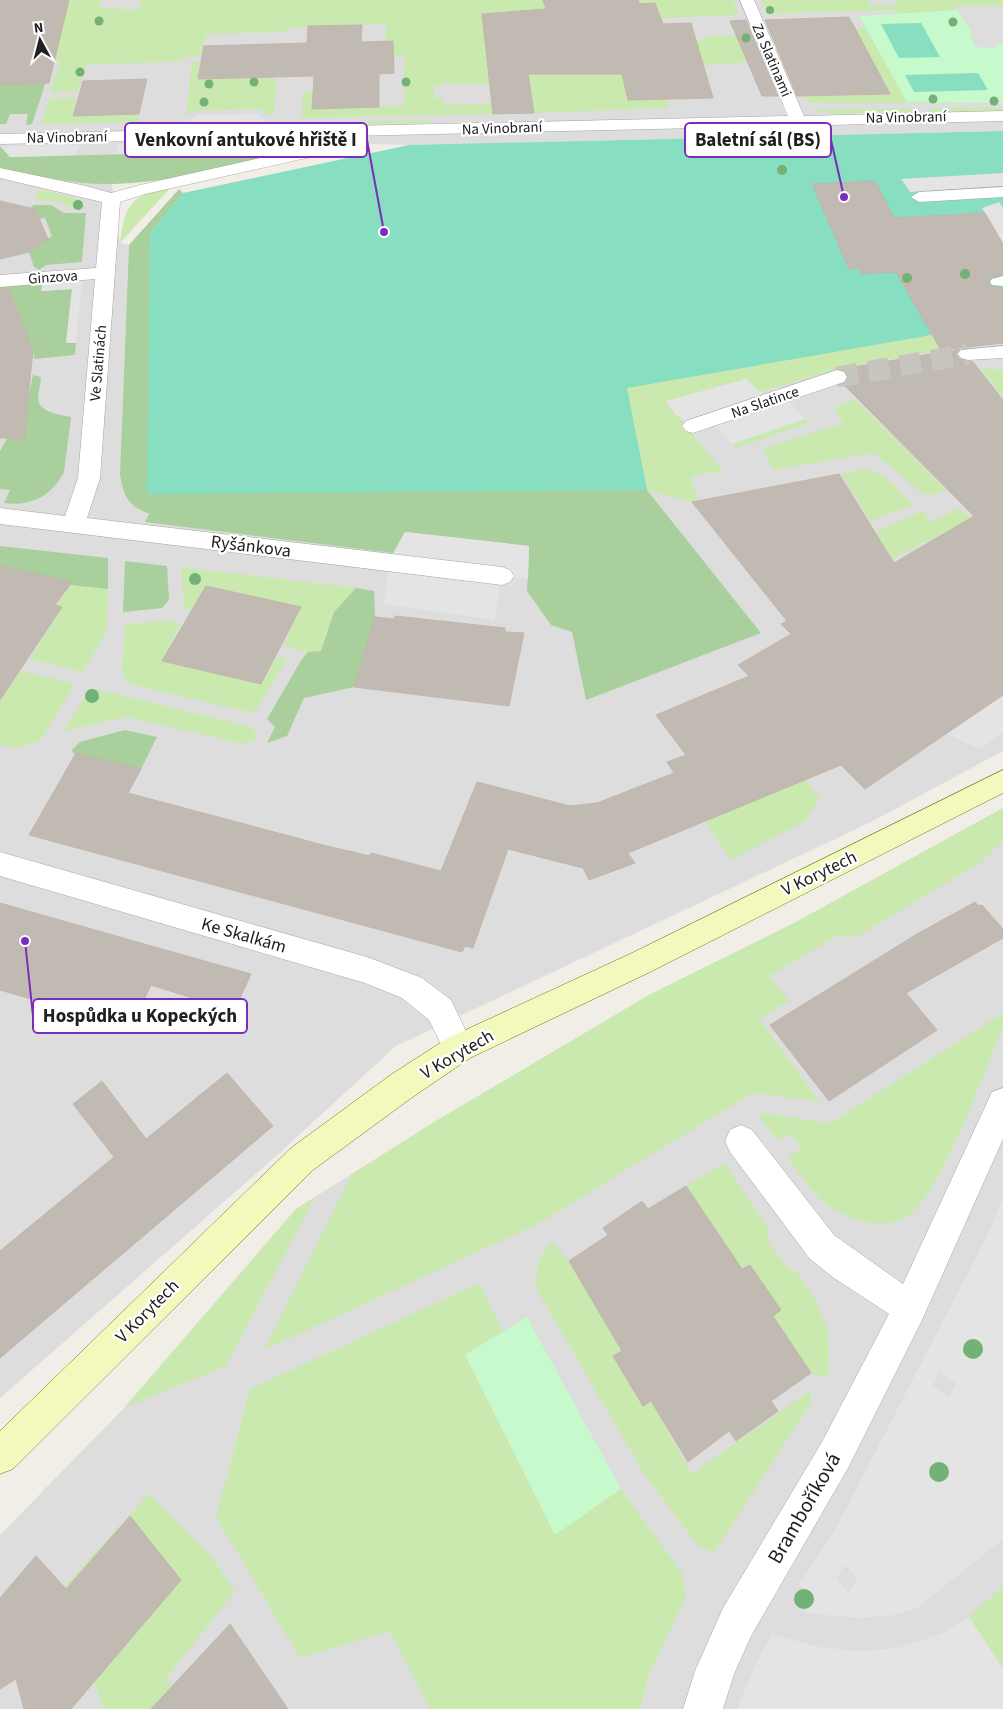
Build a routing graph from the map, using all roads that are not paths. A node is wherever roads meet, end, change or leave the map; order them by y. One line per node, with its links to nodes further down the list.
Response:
1 (747, 0): 3 (street, Za Slatinami)
2 (1003, 116): 3 (street, Na Vinobraní)
3 (798, 120): 4 (street, Na Vinobraní)
4 (398, 131): 5 (street, Na Vinobraní); 9 (street)
5 (0, 139)
6 (0, 173): 9 (street)
7 (1003, 192): 8 (lane)
8 (919, 198)
9 (111, 199): 10 (street, Ve Slatinách)
10 (106, 273): 11 (street, Ginzova); 17 (street, Ve Slatinách)
11 (0, 281)
12 (1003, 352): 13 (street)
13 (968, 354)
14 (836, 377): 15 (street, Na Slatince)
15 (693, 426)
16 (0, 516): 17 (street, Ryšánkova)
17 (74, 524): 18 (street, Ryšánkova)
18 (502, 576)
19 (1003, 782): 21 (street, V Korytech)
20 (0, 864): 21 (street, Ke Skalkám)
21 (459, 1048): 25 (street, V Korytech)
22 (1003, 1103): 24 (street, Bramboříková)
23 (742, 1141): 24 (street)
24 (910, 1308): 26 (street, Bramboříková)
25 (0, 1456)
26 (703, 1709)

